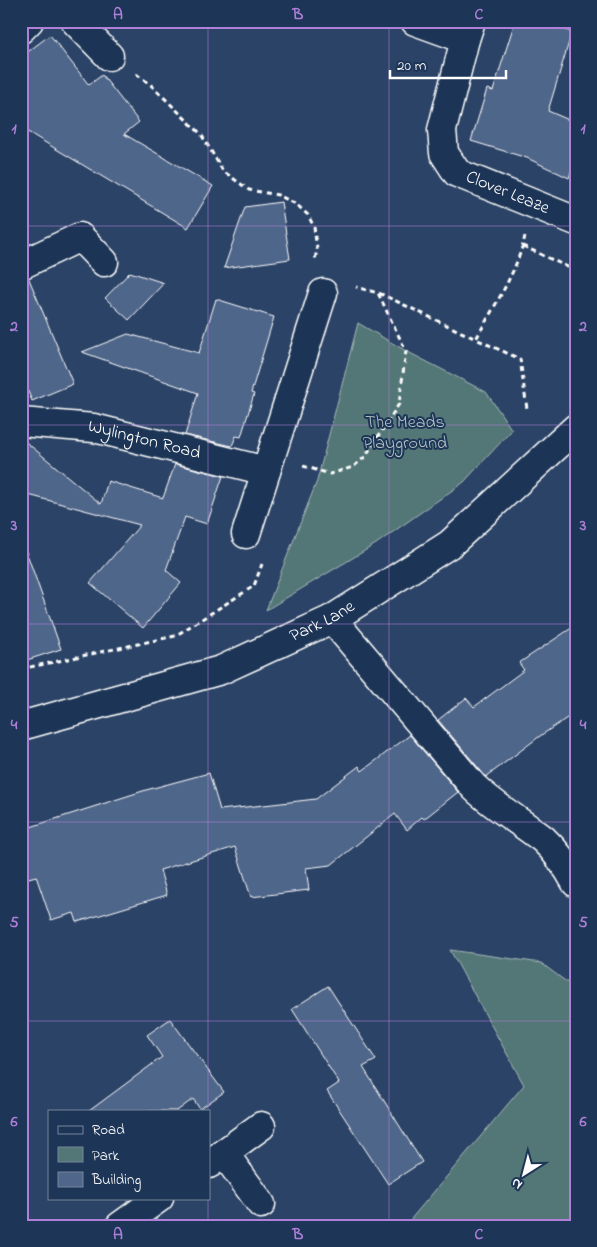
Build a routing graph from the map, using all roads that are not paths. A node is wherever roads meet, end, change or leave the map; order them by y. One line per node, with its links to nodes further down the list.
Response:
1 (29, 21): 4 (street)
2 (75, 21): 6 (street)
3 (415, 21): 5 (street, Clover Leaze)
4 (21, 29)
5 (468, 30): 7 (street, Clover Leaze)
6 (109, 56)
7 (576, 222)
8 (104, 262): 9 (street)
9 (21, 266)
10 (323, 293): 13 (street)
11 (21, 422): 13 (street, Wylington Road)
12 (576, 428): 15 (street, Park Lane)
13 (266, 471): 14 (street)
14 (246, 534)
15 (332, 619): 16 (street, Park Lane); 17 (street)
16 (21, 726)
17 (576, 883)
18 (261, 1126): 19 (street)
19 (216, 1158): 21 (street)
20 (156, 1200): 22 (street)
21 (262, 1204)
22 (120, 1226)

